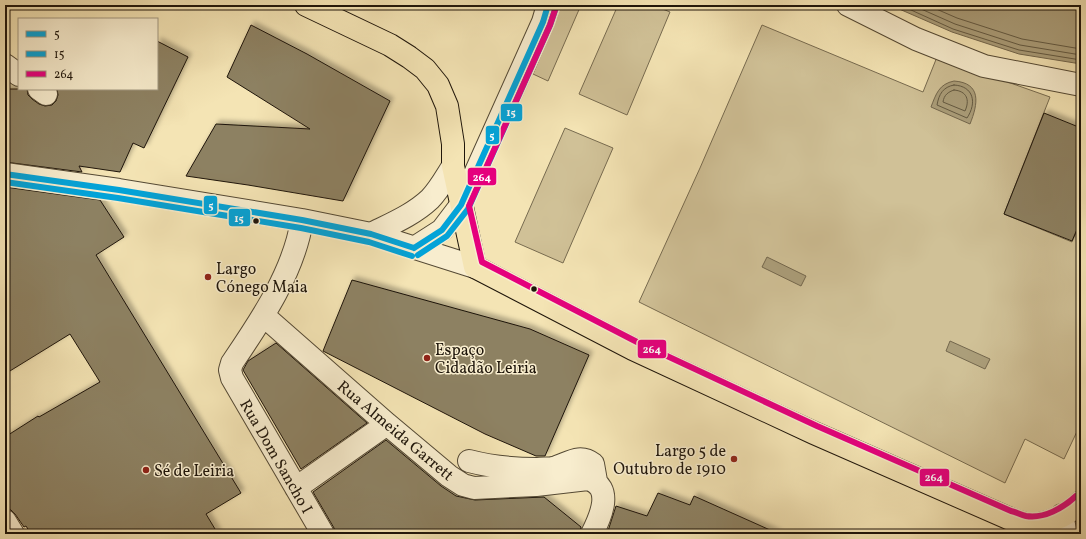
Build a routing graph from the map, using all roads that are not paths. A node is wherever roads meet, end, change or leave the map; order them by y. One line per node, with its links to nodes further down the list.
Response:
1 (306, 5): 7 (main road)
2 (548, 5): 9 (street)
3 (848, 5): 6 (street)
4 (5, 65): 5 (street)
5 (18, 74)
6 (1081, 85)
7 (453, 166): 9 (main road); 11 (street)
8 (5, 174): 10 (street)
9 (461, 205): 12 (street); 13 (main road)
10 (302, 220): 11 (street); 14 (street)
11 (371, 234): 12 (street)
12 (414, 248): 13 (street)
13 (475, 267): 21 (main road)
14 (264, 316): 15 (street, Rua Almeida Garrett); 18 (street, Rua Dom Sancho I)
15 (387, 424): 17 (street, Rua Almeida Garrett); 18 (street)
16 (469, 461): 17 (street)
17 (596, 481): 24 (street)
18 (296, 488): 23 (street, Rua Dom Sancho I)
19 (1081, 502): 21 (main road)
20 (5, 521): 22 (street)
21 (1064, 525)
22 (13, 534)
23 (323, 534)
24 (592, 534)

